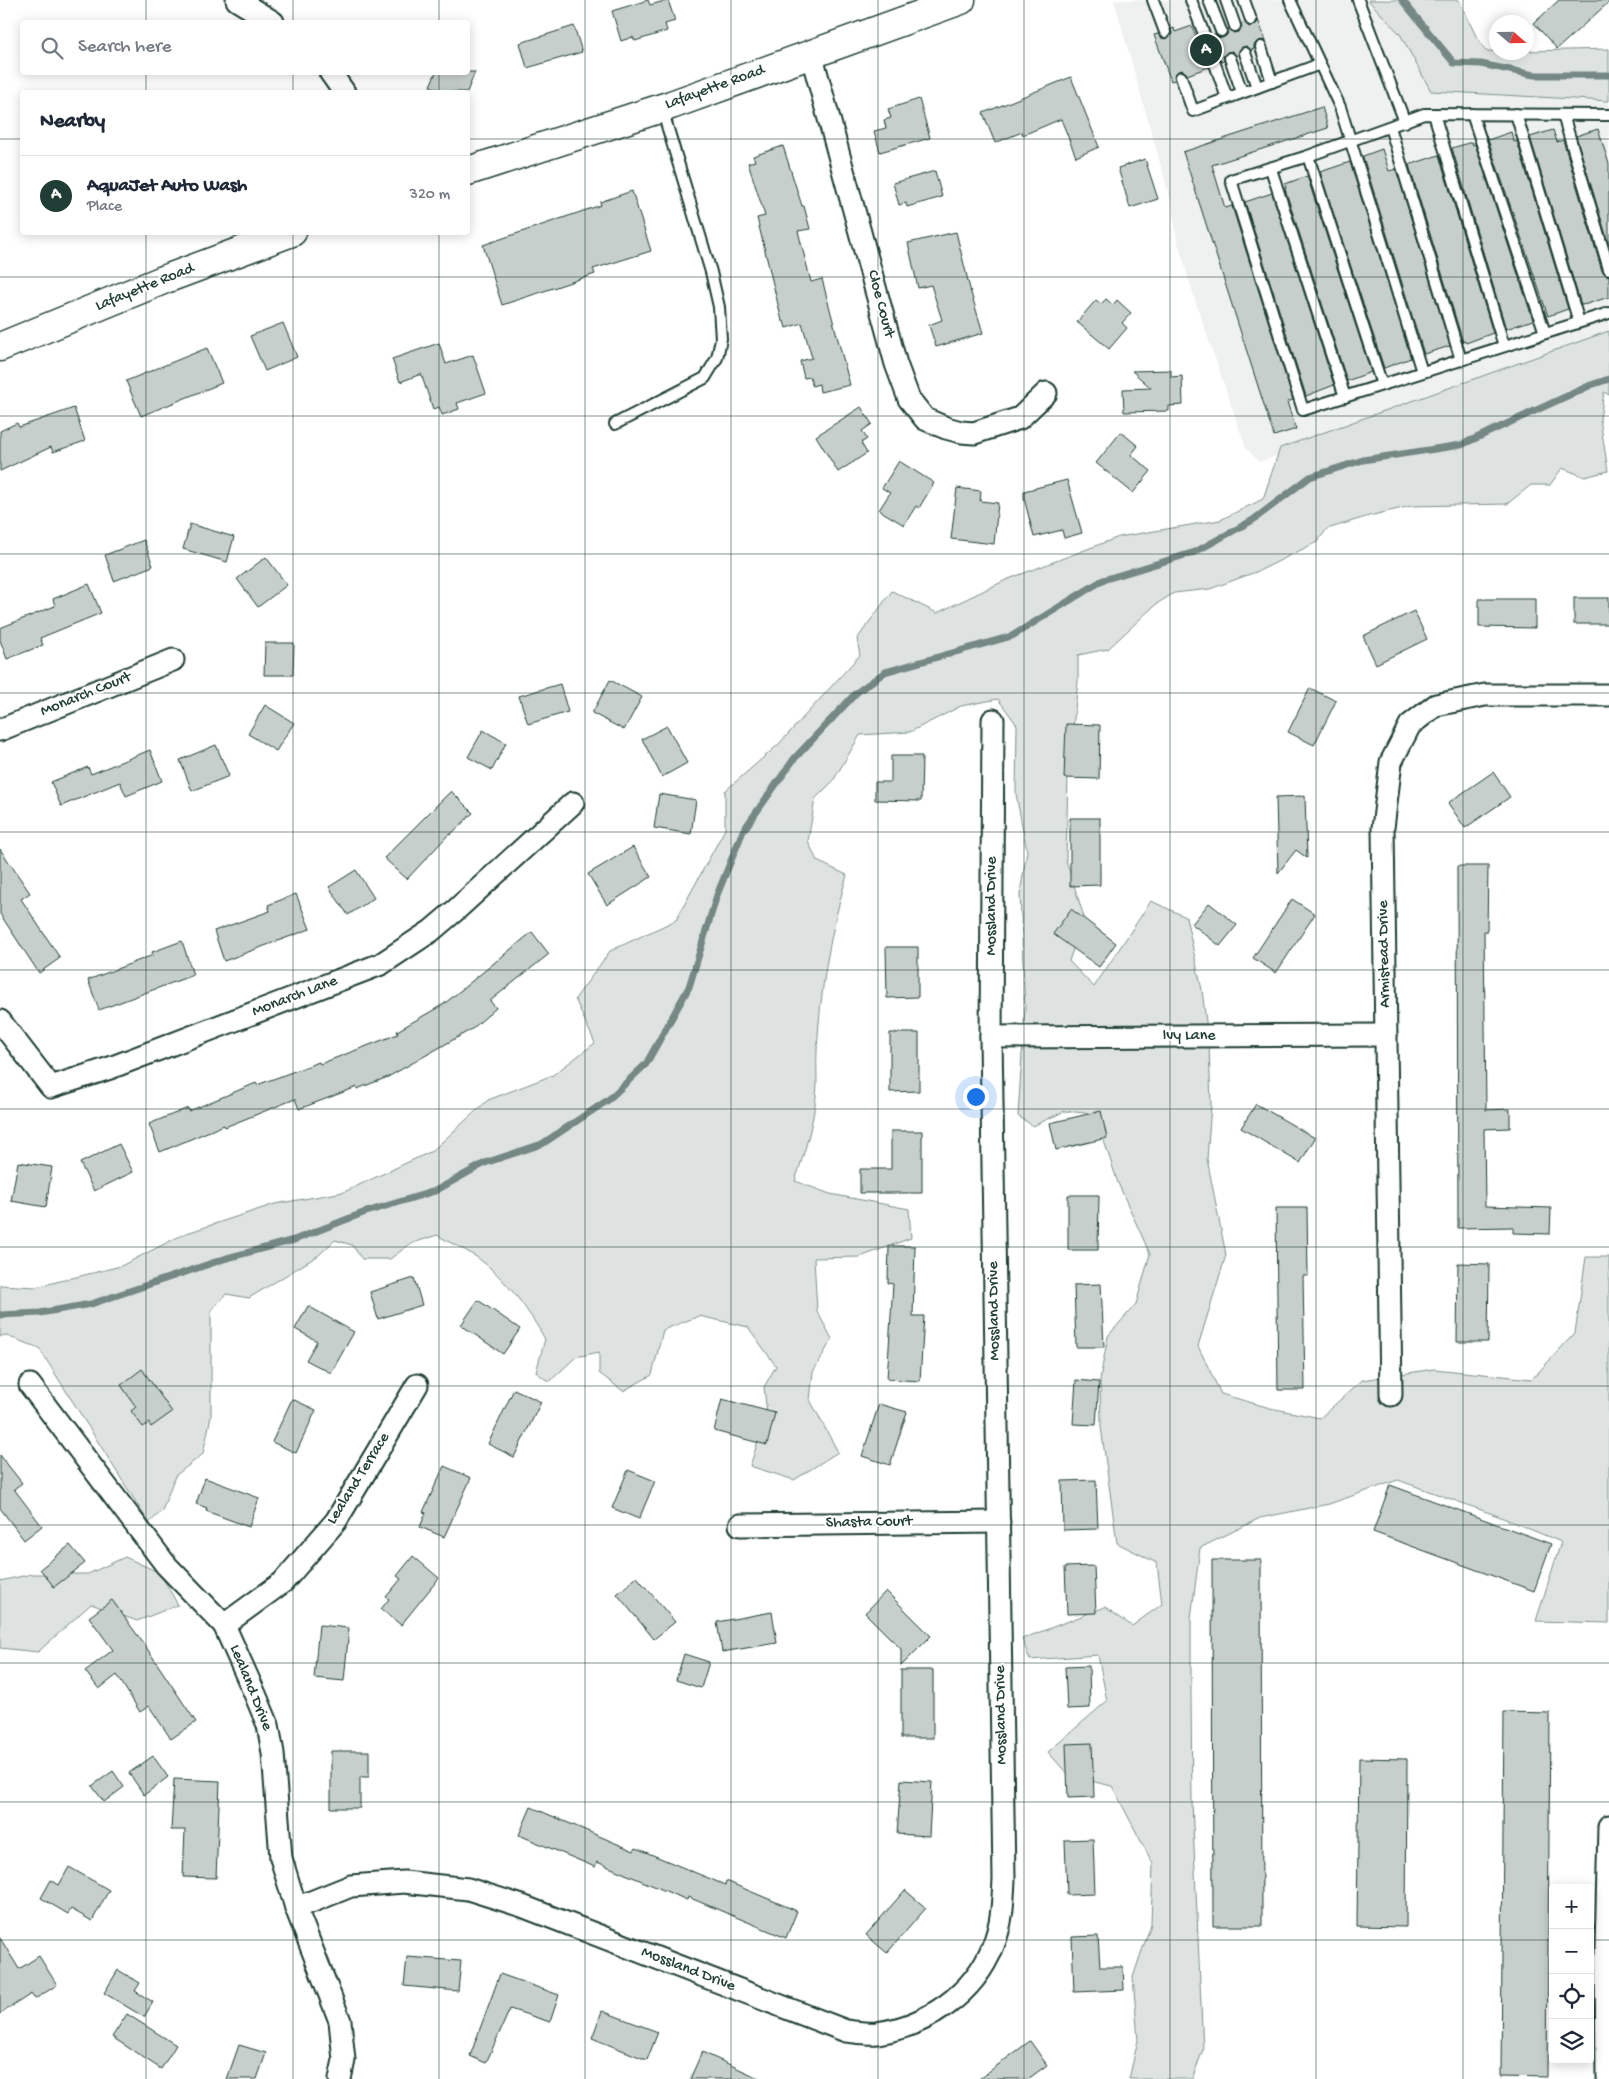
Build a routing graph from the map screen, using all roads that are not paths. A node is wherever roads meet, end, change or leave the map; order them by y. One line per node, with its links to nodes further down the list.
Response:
1 (237, 0): 10 (street)
2 (961, 0): 17 (main road, Lafayette Road)
3 (1153, 0): 13 (lane)
4 (1191, 0): 15 (lane)
5 (1209, 0): 14 (lane)
6 (1226, 0): 12 (lane)
7 (1244, 0): 11 (lane)
8 (1290, 0): 21 (lane)
9 (1358, 0): 35 (lane)
10 (270, 20)
11 (1251, 20)
12 (1235, 26)
13 (1164, 32)
14 (1220, 32)
15 (1205, 37)
16 (1260, 47): 24 (lane)
17 (811, 53): 29 (main road, Lafayette Road); 51 (street, Cloe Court)
18 (1245, 53): 25 (lane)
19 (1230, 58): 27 (lane)
20 (1215, 64): 28 (lane)
21 (1320, 64): 24 (lane); 37 (lane)
22 (332, 75): 26 (street)
23 (1181, 77): 28 (lane)
24 (1272, 82): 25 (lane)
25 (1257, 87): 27 (lane)
26 (343, 90)
27 (1242, 92): 28 (lane)
28 (1227, 98)
29 (662, 108): 39 (main road, Lafayette Road); 53 (lane)
30 (1434, 114): 31 (lane); 35 (lane); 46 (lane)
31 (1472, 114): 32 (lane); 45 (lane)
32 (1516, 114): 33 (lane); 44 (lane)
33 (1563, 115): 34 (lane); 42 (lane)
34 (1609, 115)
35 (1405, 122): 36 (lane)
36 (1390, 127): 37 (lane); 48 (lane)
37 (1351, 142): 38 (lane); 49 (lane)
38 (1308, 156): 40 (lane); 50 (lane)
39 (470, 169)
40 (1271, 169): 52 (lane); 52 (lane)
41 (284, 235): 47 (main road, Lafayette Road)
42 (1609, 269)
43 (1609, 313): 44 (lane)
44 (1579, 322): 45 (lane)
45 (1545, 333): 46 (lane)
46 (1504, 346): 48 (lane)
47 (0, 347)
48 (1461, 360): 49 (lane)
49 (1422, 372): 50 (lane)
50 (1382, 385): 52 (lane)
51 (1046, 393)
52 (1345, 397)
53 (615, 424)
54 (173, 660): 57 (street, Monarch Court)
55 (1609, 695): 60 (street, Armistead Drive)
56 (993, 720): 61 (street, Mossland Drive)
57 (0, 730)
58 (572, 803): 59 (street, Monarch Lane)
59 (0, 1021)
60 (1386, 1035): 61 (street, Ivy Lane); 64 (street, Armistead Drive)
61 (991, 1036): 65 (street, Mossland Drive)
62 (417, 1384): 67 (street, Lealand Terrace)
63 (30, 1385): 67 (street, Lealand Drive)
64 (1391, 1395)
65 (999, 1522): 66 (street, Shasta Court); 69 (street, Mossland Drive)
66 (740, 1525)
67 (224, 1625): 69 (street, Lealand Drive)
68 (1609, 1826): 71 (street)
69 (296, 1908): 70 (street, Lealand Drive)
70 (340, 2079)
71 (1607, 2079)

